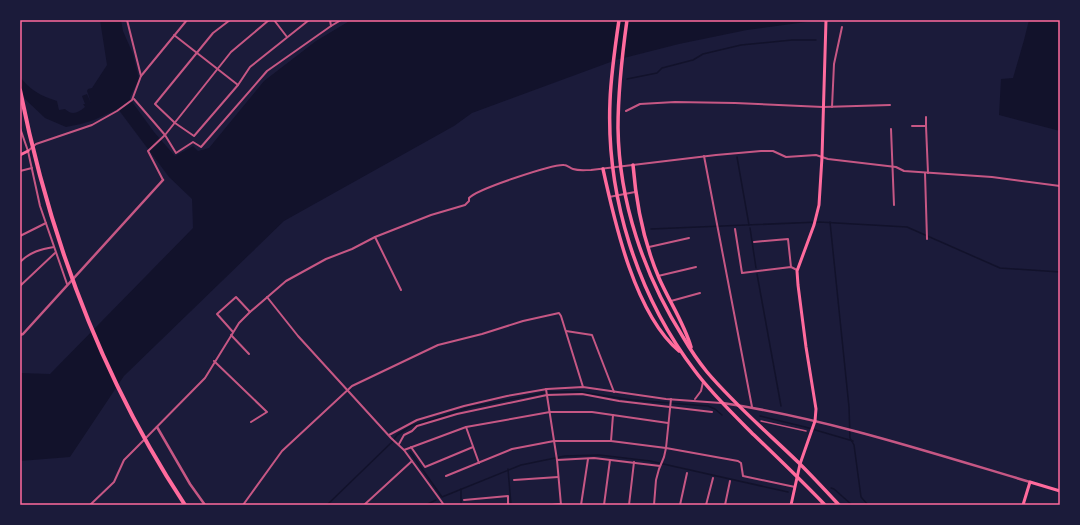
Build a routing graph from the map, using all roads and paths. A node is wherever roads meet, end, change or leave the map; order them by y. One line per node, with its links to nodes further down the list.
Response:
1 (127, 20): 18 (street)
2 (188, 20): 14 (street)
3 (230, 20): 16 (street)
4 (269, 20): 17 (street)
5 (274, 20): 15 (street)
6 (309, 20): 15 (street)
7 (330, 20): 12 (street)
8 (341, 20): 12 (street)
9 (619, 20): 75 (highway)
10 (627, 20): 74 (highway)
11 (826, 20): 23 (main road)
12 (331, 26): 32 (street)
13 (842, 27): 24 (street)
14 (174, 34): 16 (street); 18 (street)
15 (287, 37): 19 (street)
16 (197, 53): 17 (street); 27 (street)
17 (218, 69): 19 (street); 27 (street)
18 (141, 76): 21 (street)
19 (238, 85): 27 (street)
20 (20, 90): 128 (highway)
21 (133, 100): 32 (street); 33 (street)
22 (890, 105): 24 (street)
23 (823, 106): 24 (street); 25 (street); 36 (main road)
24 (832, 107)
25 (626, 111)
26 (926, 118): 29 (street)
27 (174, 123): 32 (street)
28 (912, 126): 29 (street)
29 (926, 126): 42 (street)
30 (20, 128): 33 (street)
31 (891, 129): 38 (street)
32 (165, 135): 43 (street)
33 (28, 151): 34 (main road); 39 (street)
34 (20, 155)
35 (704, 156): 36 (street); 37 (street); 88 (street)
36 (822, 157): 38 (street); 61 (main road)
37 (633, 165): 40 (street); 45 (highway)
38 (892, 166): 42 (street); 47 (street)
39 (32, 168): 41 (street); 48 (street)
40 (603, 169): 46 (highway); 51 (street)
41 (20, 172)
42 (927, 173): 44 (street); 53 (street)
43 (162, 180): 63 (street)
44 (1060, 186)
45 (636, 192): 46 (street); 56 (highway)
46 (609, 197): 75 (highway)
47 (894, 205)
48 (46, 222): 50 (street); 55 (street)
49 (735, 229): 60 (street)
50 (20, 236)
51 (375, 237): 65 (street); 67 (street)
52 (689, 238): 56 (street)
53 (927, 239)
54 (754, 242): 60 (street)
55 (54, 247): 57 (street); 58 (street)
56 (649, 247): 62 (highway)
57 (56, 252): 63 (street); 64 (street)
58 (20, 262)
59 (696, 267): 62 (street)
60 (791, 268): 61 (street)
61 (797, 270): 93 (main road)
62 (658, 276): 68 (highway)
63 (67, 284): 72 (street)
64 (20, 286)
65 (401, 290)
66 (700, 293): 68 (street)
67 (267, 297): 69 (street); 80 (street)
68 (670, 301): 74 (highway)
69 (250, 312): 71 (street); 71 (street)
70 (566, 331): 79 (street); 80 (street); 82 (street)
71 (233, 332): 73 (street)
72 (20, 335)
73 (231, 335): 76 (street); 77 (street)
74 (692, 352): 86 (highway)
75 (682, 353): 78 (highway)
76 (249, 354)
77 (214, 361): 94 (street); 97 (street)
78 (703, 380): 84 (street); 85 (highway)
79 (583, 387): 81 (street); 82 (street)
80 (348, 389): 100 (street); 130 (street)
81 (546, 392): 87 (street); 89 (street); 96 (street); 96 (street)
82 (614, 392): 83 (street)
83 (671, 400): 84 (street); 87 (street)
84 (694, 400): 85 (street)
85 (722, 403): 86 (street); 118 (highway)
86 (738, 405): 88 (street); 114 (highway)
87 (670, 406): 90 (street); 95 (street)
88 (752, 407): 93 (street)
89 (550, 412): 91 (street); 98 (street); 101 (street)
90 (712, 412)
91 (613, 415): 95 (street); 102 (street)
92 (761, 421): 99 (street)
93 (815, 421): 114 (main road); 123 (street)
94 (251, 422)
95 (668, 423): 106 (street)
96 (414, 424): 100 (street); 103 (street)
97 (157, 427): 127 (street); 129 (street)
98 (466, 427): 104 (street); 105 (street)
99 (806, 431)
100 (389, 436): 103 (street)
101 (554, 441): 102 (street); 109 (street); 113 (street)
102 (611, 441): 106 (street)
103 (399, 444): 107 (street)
104 (411, 447): 105 (street); 107 (street)
105 (473, 448): 113 (street)
106 (666, 448): 115 (street); 124 (street)
107 (404, 450): 111 (street)
108 (588, 458): 109 (street); 110 (street); 136 (street)
109 (557, 459): 119 (street)
110 (610, 460): 112 (street); 137 (street)
111 (412, 461): 131 (street); 132 (street)
112 (634, 462): 115 (street); 138 (street)
113 (479, 463): 117 (street)
114 (800, 464): 118 (main road); 145 (highway)
115 (660, 466): 139 (street)
116 (687, 473): 140 (street)
117 (446, 476)
118 (797, 477): 124 (main road); 144 (highway)
119 (558, 478): 121 (street); 135 (street)
120 (712, 478): 141 (street)
121 (514, 480)
122 (730, 481): 142 (street)
123 (1030, 482): 125 (main road); 146 (main road)
124 (795, 487): 143 (main road)
125 (1060, 491)
126 (464, 500): 133 (street)
127 (90, 505)
128 (185, 505)
129 (204, 505)
130 (243, 505)
131 (364, 505)
132 (444, 505)
133 (508, 505)
134 (552, 505): 135 (street)
135 (561, 505)
136 (581, 505)
137 (604, 505)
138 (629, 505)
139 (654, 505)
140 (680, 505)
141 (706, 505)
142 (725, 505)
143 (791, 505)
144 (825, 505)
145 (839, 505)
146 (1023, 505)

